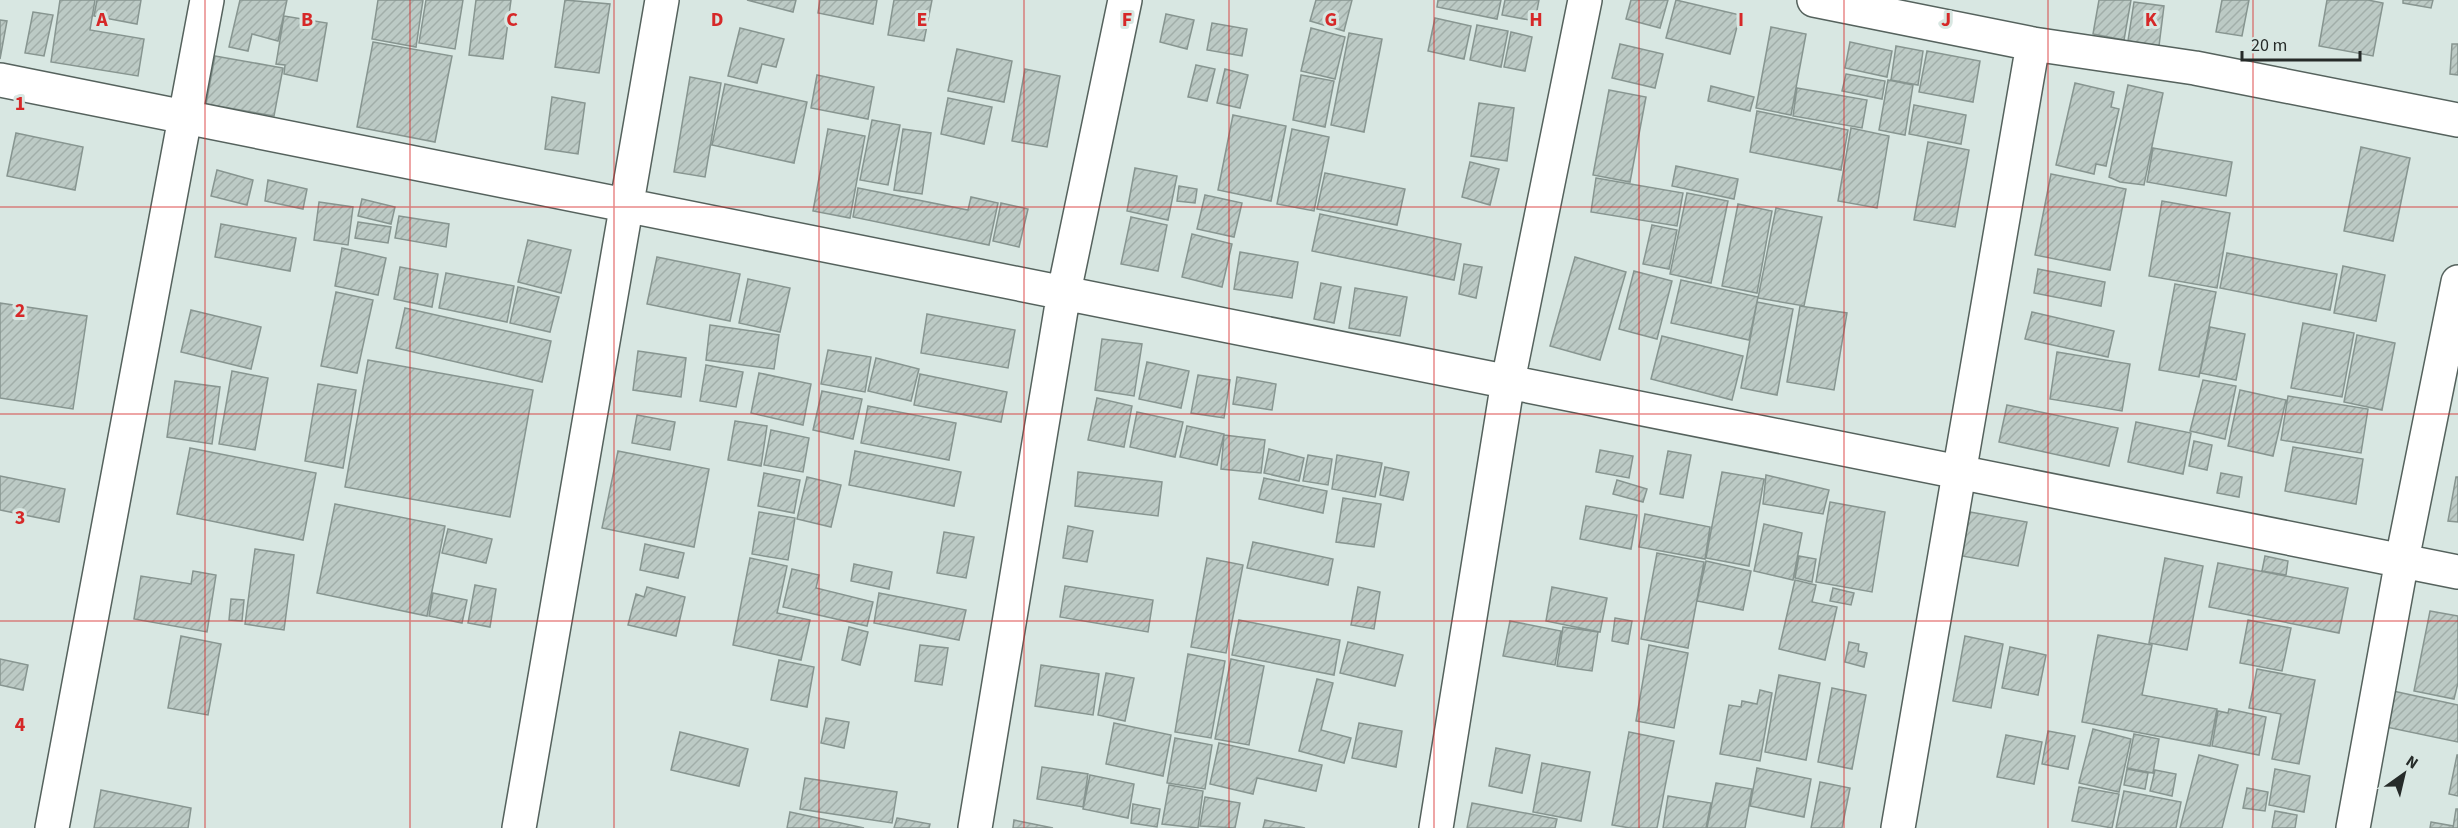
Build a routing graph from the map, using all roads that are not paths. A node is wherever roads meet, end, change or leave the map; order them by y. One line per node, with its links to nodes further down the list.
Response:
1 (207, 0): 8 (street)
2 (662, 0): 10 (street)
3 (1125, 0): 12 (street)
4 (1585, 0): 13 (street)
5 (1814, 0): 6 (street)
6 (2033, 44): 9 (street); 14 (street)
7 (0, 80): 8 (street)
8 (187, 117): 10 (street); 17 (street)
9 (2458, 120)
10 (627, 205): 12 (street); 18 (street)
11 (2458, 282): 15 (street)
12 (1064, 292): 13 (street); 19 (street)
13 (1508, 381): 14 (street); 20 (street)
14 (1959, 471): 15 (street); 21 (street)
15 (2402, 560): 16 (street); 22 (street)
16 (2458, 572)
17 (52, 828)
18 (519, 828)
19 (975, 828)
20 (1436, 828)
21 (1898, 828)
22 (2353, 828)

